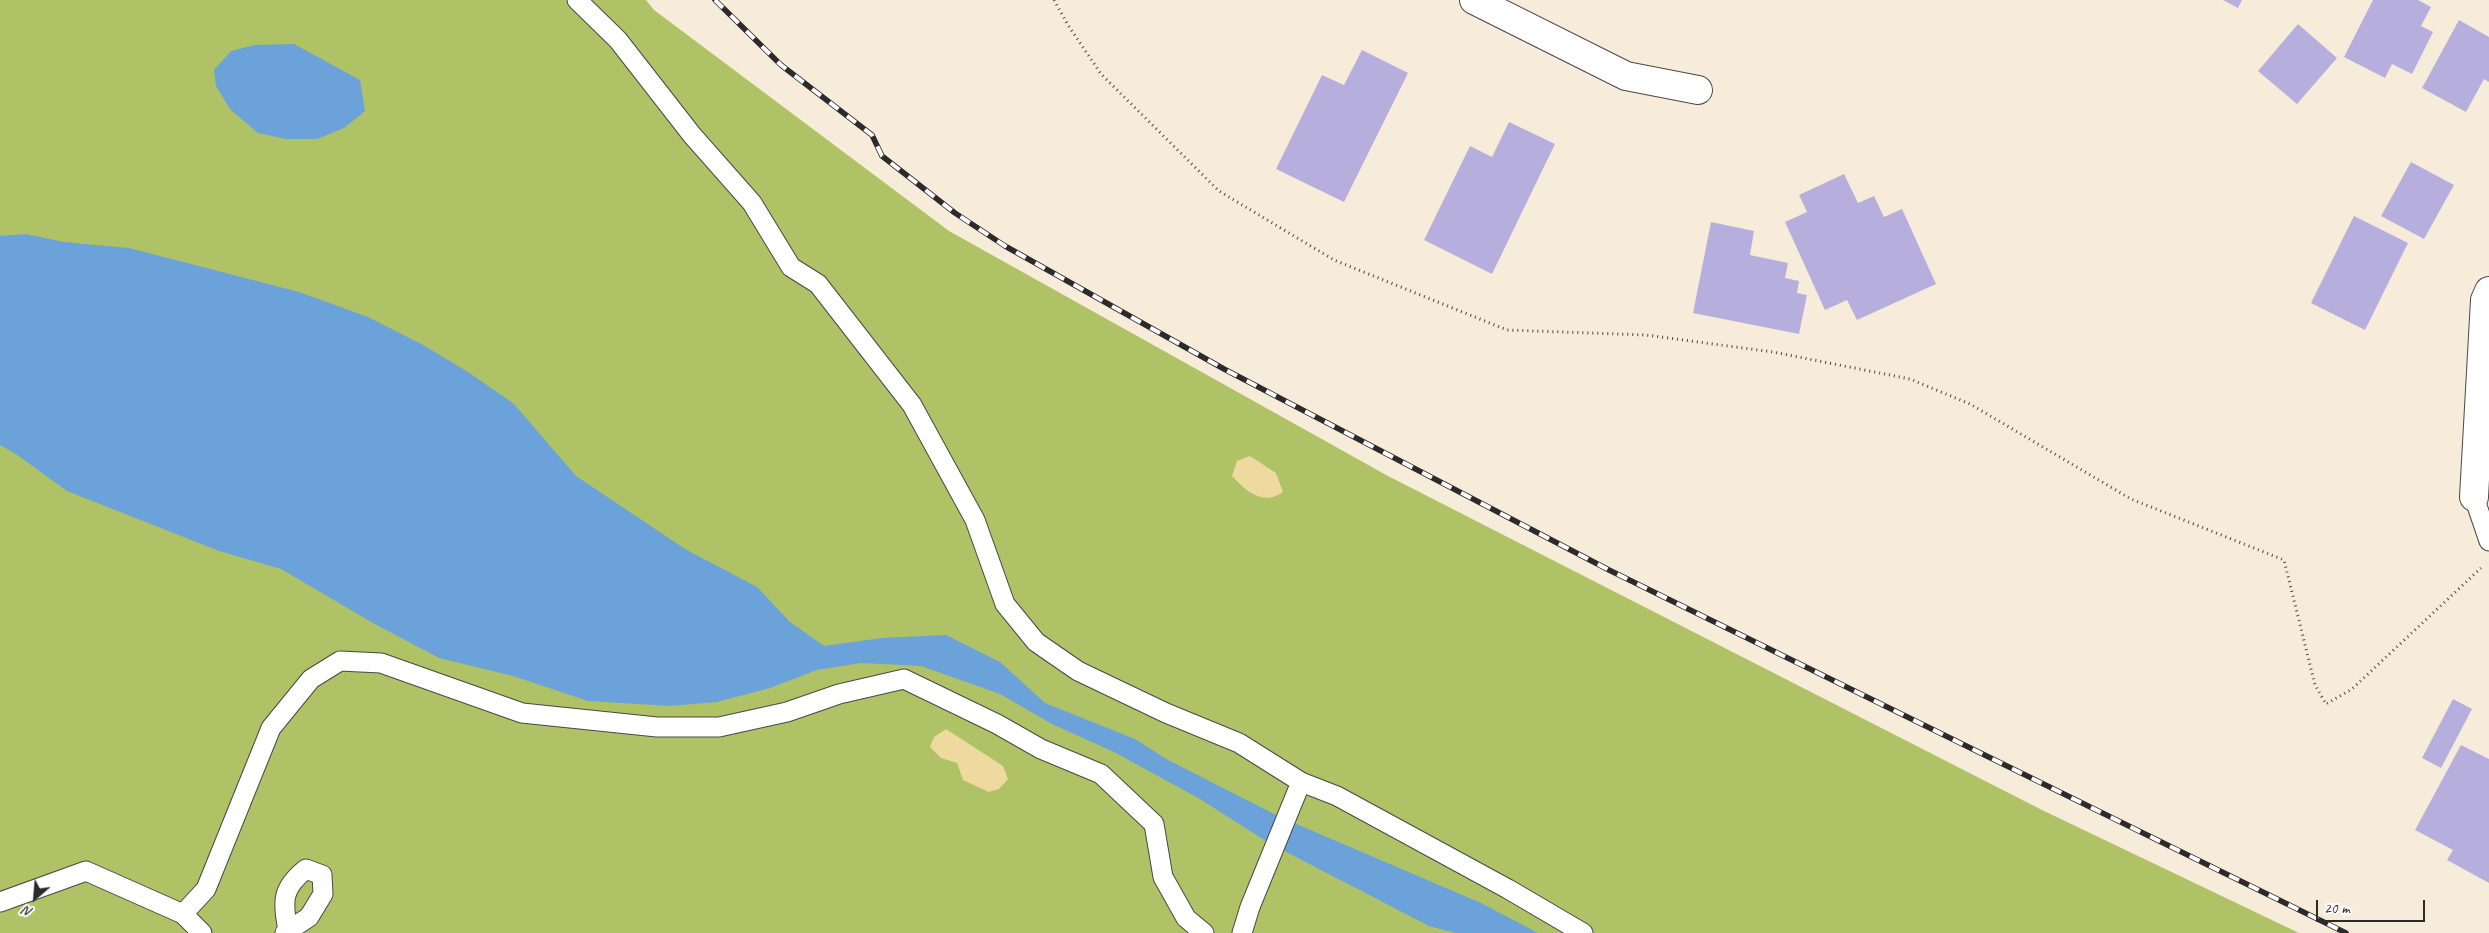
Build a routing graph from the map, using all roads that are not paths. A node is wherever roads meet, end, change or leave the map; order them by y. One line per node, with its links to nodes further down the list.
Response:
1 (577, 0): 7 (lane)
2 (1474, 0): 3 (street)
3 (1698, 90)
4 (2489, 291): 5 (street)
5 (2474, 497): 6 (lane)
6 (2489, 540)
7 (1301, 782): 12 (lane); 13 (lane)
8 (0, 902): 9 (lane)
9 (183, 914): 10 (lane); 11 (lane)
10 (202, 933)
11 (1204, 933)
12 (1242, 933)
13 (1583, 933)

